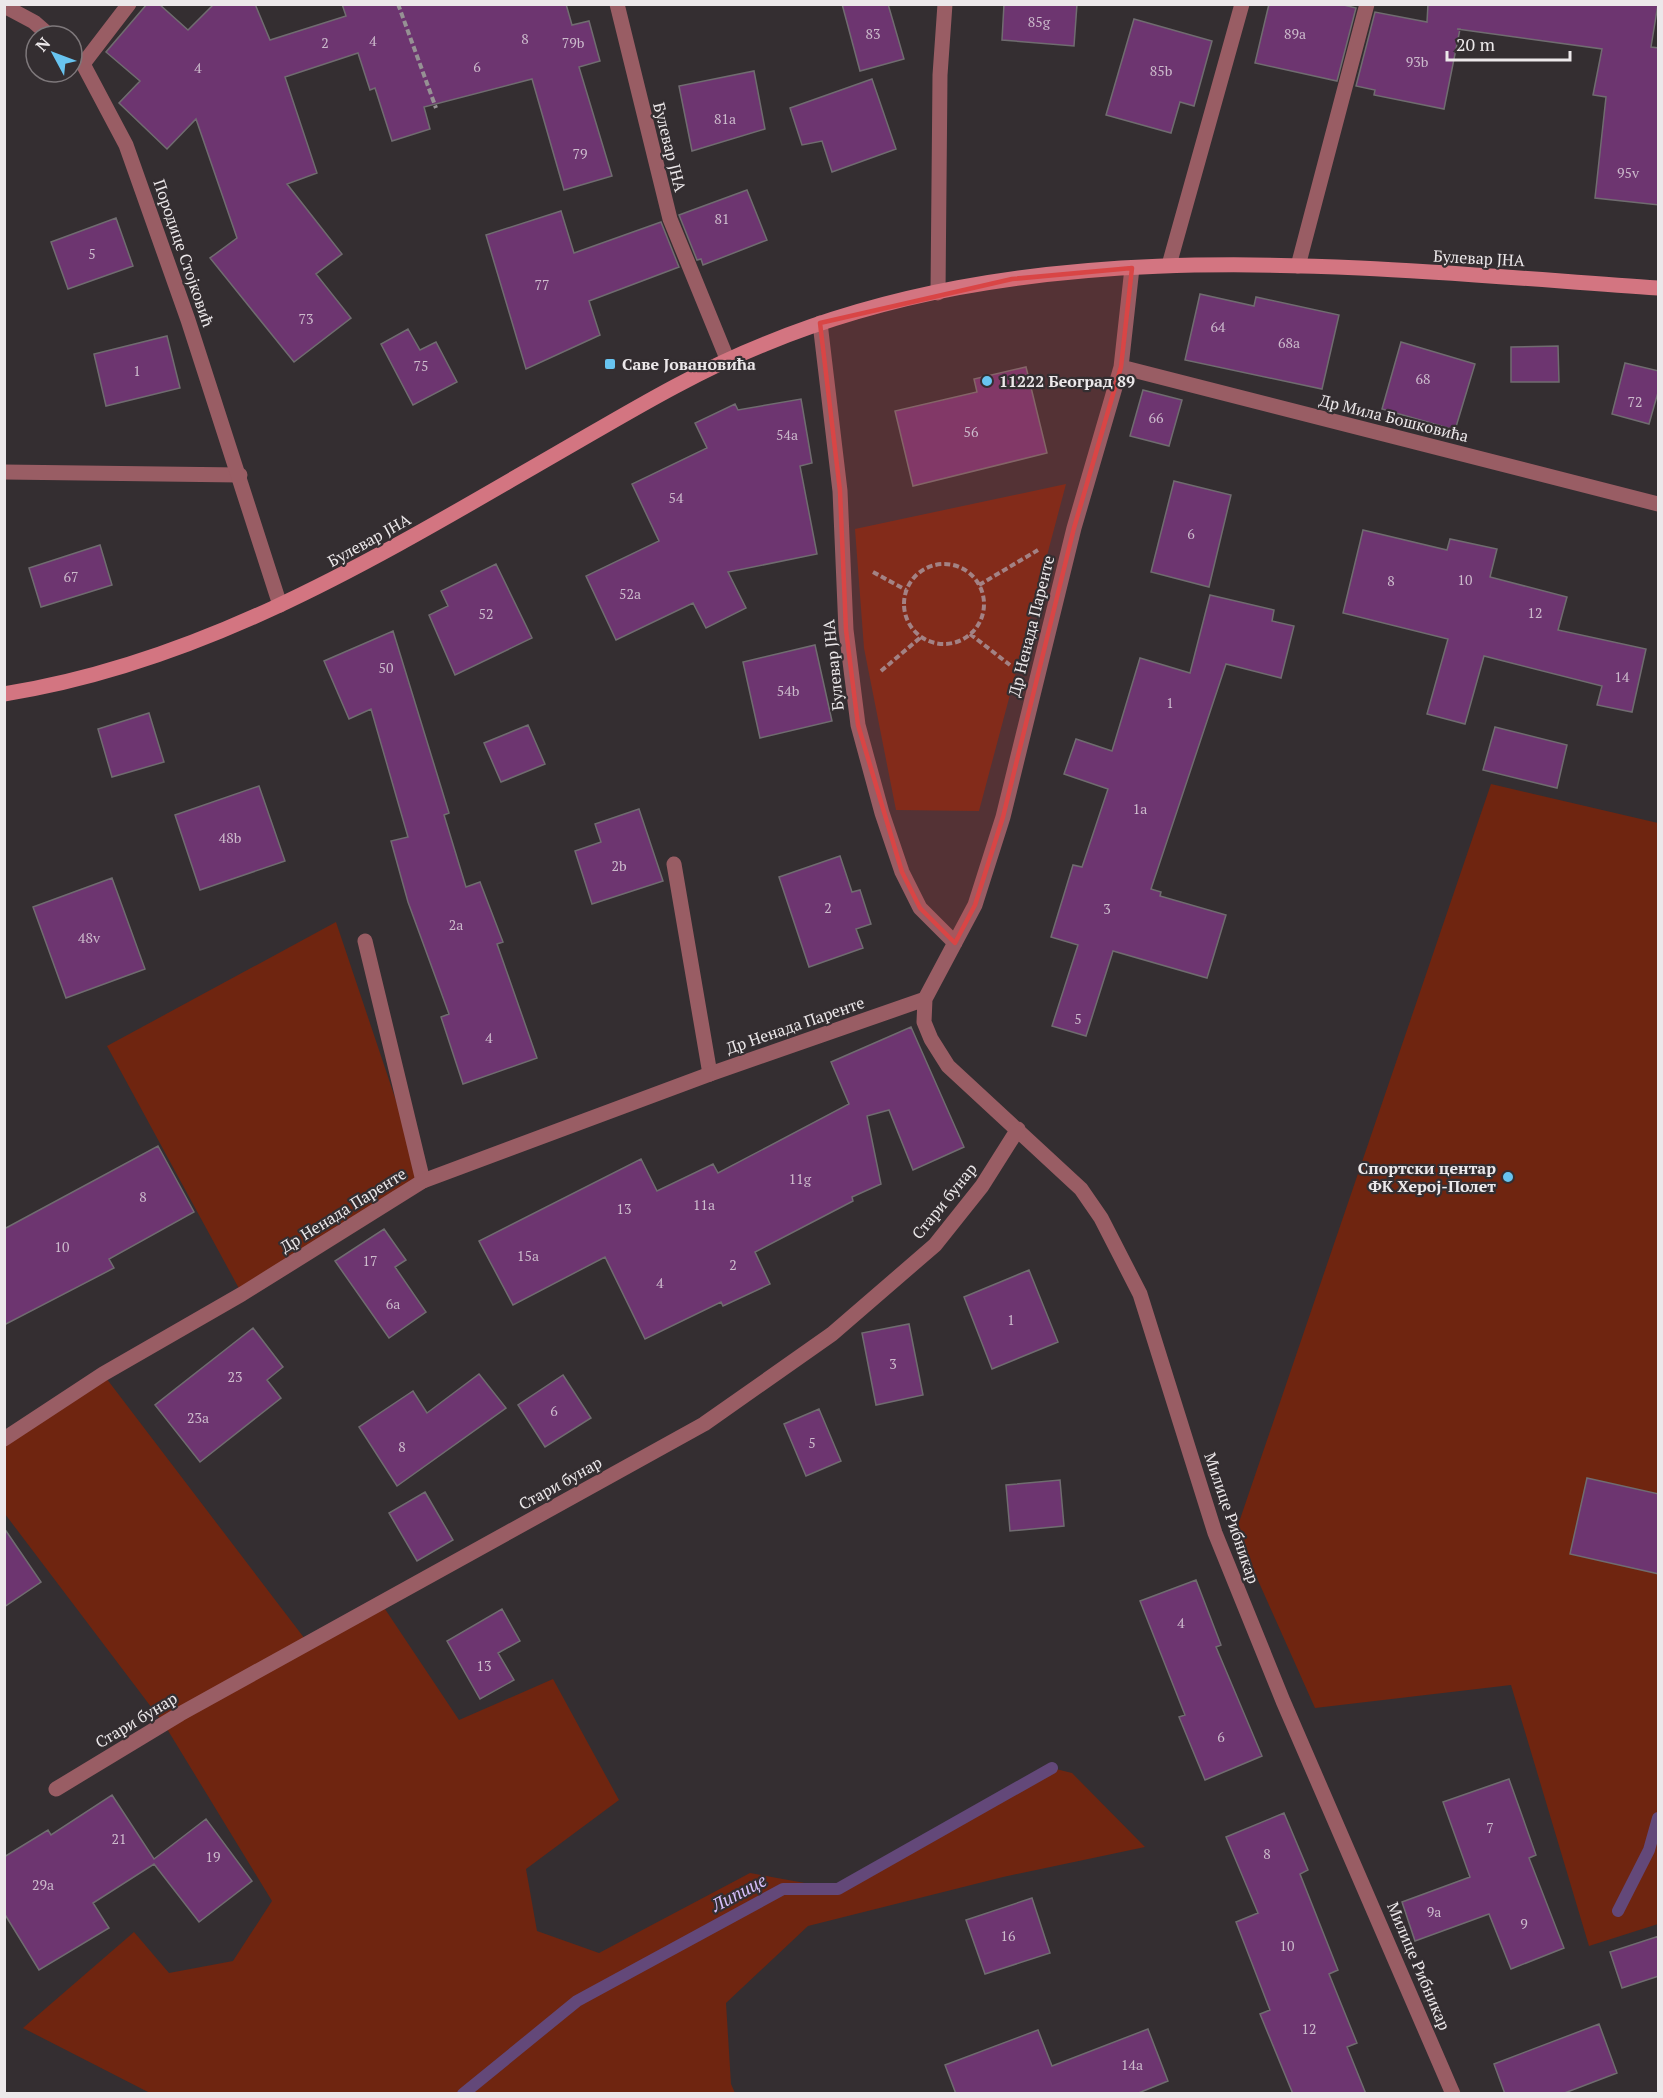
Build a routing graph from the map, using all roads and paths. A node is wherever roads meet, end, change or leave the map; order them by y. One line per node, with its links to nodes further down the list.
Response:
1 (129, 4): 9 (street)
2 (398, 4): 11 (path)
3 (617, 4): 18 (street, Булевар ЈНА)
4 (945, 4): 16 (street)
5 (1242, 4): 12 (street)
6 (1367, 4): 13 (street)
7 (4, 6): 8 (street)
8 (36, 24)
9 (84, 53)
10 (84, 70): 21 (street, Породице Стојковић)
11 (436, 108)
12 (1169, 265): 13 (main road, Булевар ЈНА); 14 (main road, Булевар ЈНА)
13 (1298, 266): 15 (main road, Булевар ЈНА)
14 (1132, 268): 16 (main road, Булевар ЈНА); 19 (street, Др Ненада Паренте)
15 (1659, 288)
16 (938, 293): 17 (main road, Булевар ЈНА)
17 (820, 323): 18 (main road, Булевар ЈНА); 30 (street, Булевар ЈНА)
18 (728, 361): 25 (main road, Булевар ЈНА)
19 (1121, 367): 22 (street, Др Мила Бошковића); 23 (street, Др Ненада Паренте)
20 (4, 472): 21 (street)
21 (240, 475): 25 (street, Породице Стојковић)
22 (1659, 504)
23 (1074, 528): 24 (path); 28 (street, Др Ненада Паренте)
24 (979, 585): 26 (path); 27 (path)
25 (280, 605): 29 (main road, Булевар ЈНА)
26 (970, 633): 27 (path); 28 (path)
27 (921, 637): 30 (path)
28 (1035, 685): 33 (street, Др Ненада Паренте)
29 (4, 694)
30 (852, 694): 33 (street, Булевар ЈНА)
31 (674, 864): 35 (street)
32 (365, 941): 37 (street)
33 (955, 943): 34 (street, Др Ненада Паренте)
34 (925, 999): 35 (street, Др Ненада Паренте); 36 (street, Милице Рибникар)
35 (710, 1074): 37 (street, Др Ненада Паренте)
36 (1017, 1129): 39 (street, Стари бунар); 40 (street, Милице Рибникар)
37 (423, 1181): 38 (street, Др Ненада Паренте)
38 (4, 1439)
39 (56, 1789)
40 (1454, 2094)

